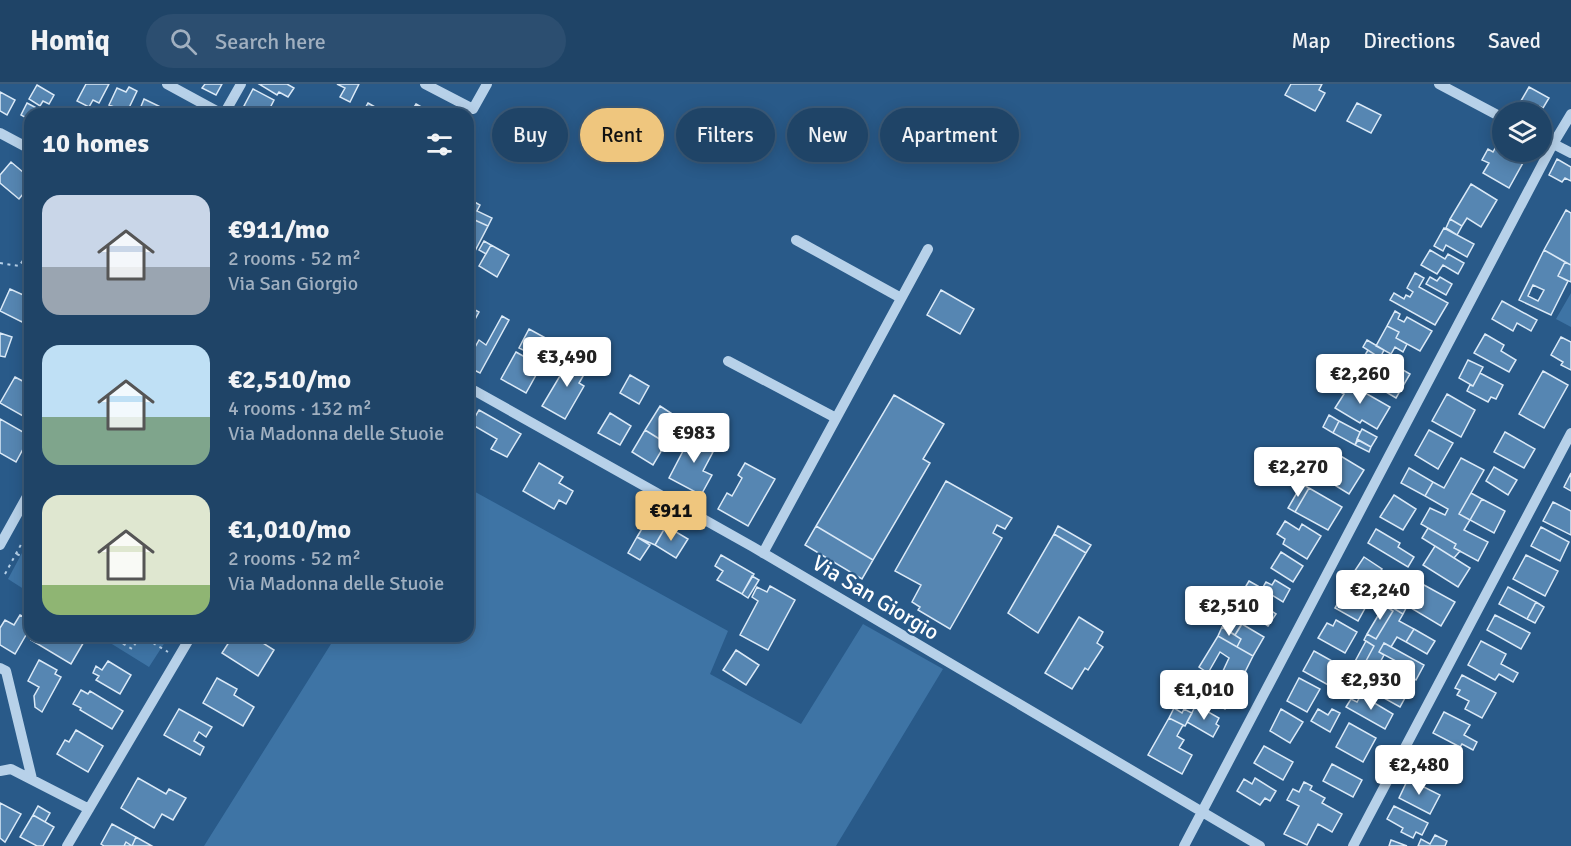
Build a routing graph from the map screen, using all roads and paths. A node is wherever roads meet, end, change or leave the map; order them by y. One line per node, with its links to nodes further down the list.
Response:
1 (167, 84): 6 (street)
2 (241, 84): 7 (street)
3 (425, 84): 8 (street)
4 (487, 84): 9 (street)
5 (1439, 84): 10 (street)
6 (212, 108)
7 (227, 108)
8 (471, 108)
9 (474, 108)
10 (1492, 112)
11 (1571, 114): 13 (street)
12 (0, 133): 14 (street)
13 (1553, 144): 15 (street); 41 (street)
14 (24, 146)
15 (1571, 153)
16 (796, 240): 20 (street)
17 (928, 249): 20 (street)
18 (24, 259): 19 (path)
19 (0, 263)
20 (901, 298): 23 (street)
21 (728, 361): 23 (street)
22 (474, 390): 29 (street, Via San Giorgio)
23 (836, 418): 29 (street)
24 (1571, 433): 45 (street)
25 (24, 502): 27 (street)
26 (24, 539): 28 (path)
27 (0, 545)
28 (16, 553): 30 (path); 31 (path)
29 (763, 553): 41 (street, Via San Giorgio)
30 (24, 558)
31 (5, 574)
32 (119, 642): 33 (path)
33 (137, 642)
34 (187, 642): 36 (street)
35 (153, 643): 36 (path)
36 (178, 658): 40 (street)
37 (0, 668): 39 (street)
38 (0, 771): 39 (street)
39 (32, 779): 40 (street)
40 (89, 809): 42 (street)
41 (1202, 812): 43 (street); 44 (street, Via San Giorgio)
42 (67, 846)
43 (1184, 846)
44 (1260, 846)
45 (1353, 846)

